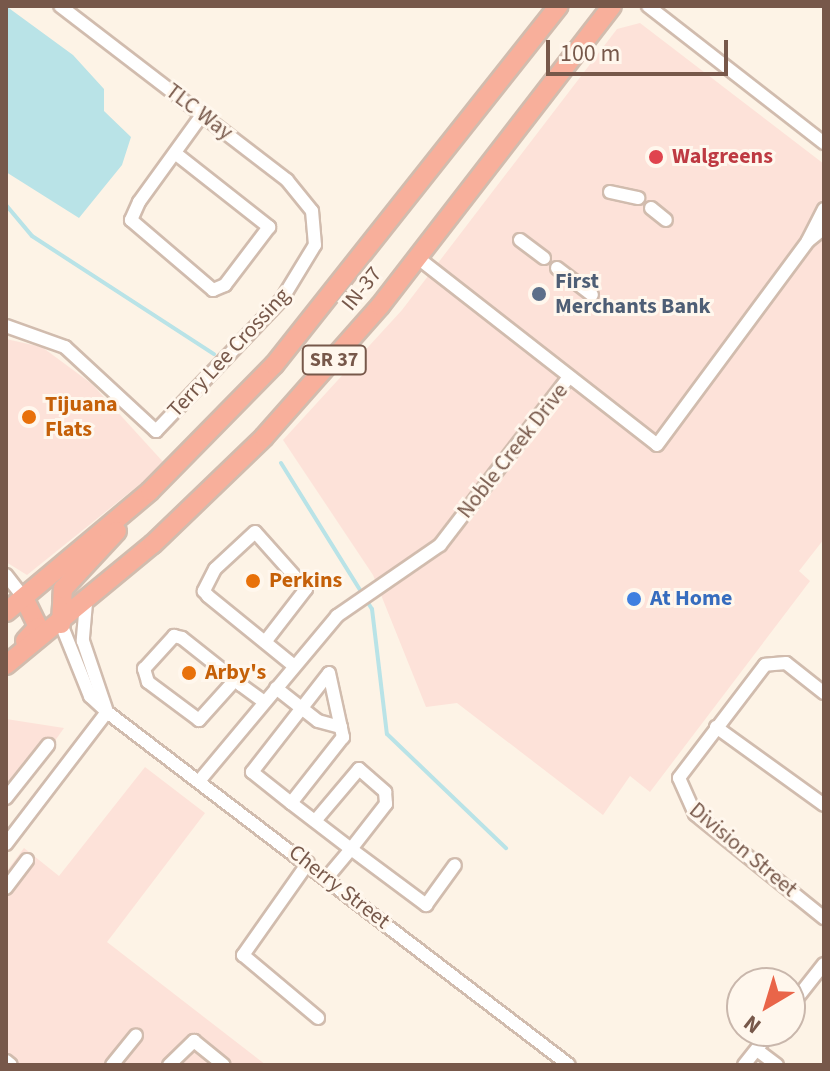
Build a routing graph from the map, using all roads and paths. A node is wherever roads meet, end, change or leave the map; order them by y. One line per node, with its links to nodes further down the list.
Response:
1 (60, 6): 5 (street, TLC Way)
2 (559, 6): 23 (highway, IN-37 / SR 37)
3 (612, 6): 17 (highway, IN-37 / SR 37)
4 (648, 6): 6 (street)
5 (202, 115): 7 (street); 14 (street, TLC Way)
6 (824, 143)
7 (175, 153): 7 (street)
8 (610, 192): 9 (street)
9 (638, 198)
10 (651, 208): 12 (street)
11 (824, 209): 16 (street, Noble Creek Drive)
12 (666, 220)
13 (824, 228): 16 (street, Noble Creek Drive)
14 (317, 233): 21 (street, Terry Lee Crossing)
15 (520, 240): 18 (street)
16 (808, 241): 22 (street, Noble Creek Drive)
17 (418, 258): 22 (street); 26 (highway, IN-37 / SR 37)
18 (544, 258)
19 (557, 268): 20 (street)
20 (592, 295)
21 (6, 326)
22 (569, 377): 32 (street, Noble Creek Drive)
23 (130, 508): 25 (highway, IN-37 / SR 37); 28 (highway)
24 (6, 575): 25 (street)
25 (24, 598): 27 (highway, IN-37 / SR 37); 30 (highway)
26 (86, 603): 28 (highway, IN-37 / SR 37); 38 (street)
27 (6, 612)
28 (61, 624): 31 (highway, IN-37 / SR 37); 38 (street, Cherry Street)
29 (265, 642): 29 (street); 32 (street)
30 (6, 658)
31 (6, 665)
32 (294, 666): 34 (street, Noble Creek Drive)
33 (235, 680): 33 (street); 36 (street)
34 (276, 688): 36 (street, Noble Creek Drive); 37 (street)
35 (824, 693): 40 (street)
36 (264, 702): 42 (street, Noble Creek Drive)
37 (300, 708): 39 (street); 39 (street); 44 (street)
38 (107, 712): 42 (street, Cherry Street); 47 (street)
39 (341, 727): 44 (street)
40 (716, 727): 45 (street); 54 (street, Division Street)
41 (48, 745): 43 (street)
42 (200, 780): 50 (street, Cherry Street)
43 (6, 798)
44 (291, 803): 46 (street)
45 (824, 805)
46 (315, 821): 48 (street); 48 (street)
47 (6, 844)
48 (351, 849): 51 (street); 52 (street)
49 (27, 860): 53 (street)
50 (308, 863): 52 (street, Cherry Street); 57 (street)
51 (455, 865)
52 (327, 878): 66 (street, Cherry Street)
53 (6, 888)
54 (824, 918)
55 (824, 964): 56 (street)
56 (806, 987)
57 (318, 1018)
58 (136, 1035): 63 (street)
59 (759, 1047): 60 (street)
60 (757, 1050): 67 (street); 68 (street)
61 (6, 1061): 62 (street)
62 (11, 1065)
63 (112, 1065)
64 (169, 1065): 65 (street)
65 (224, 1065)
66 (569, 1065)
67 (744, 1065)
68 (777, 1065)

